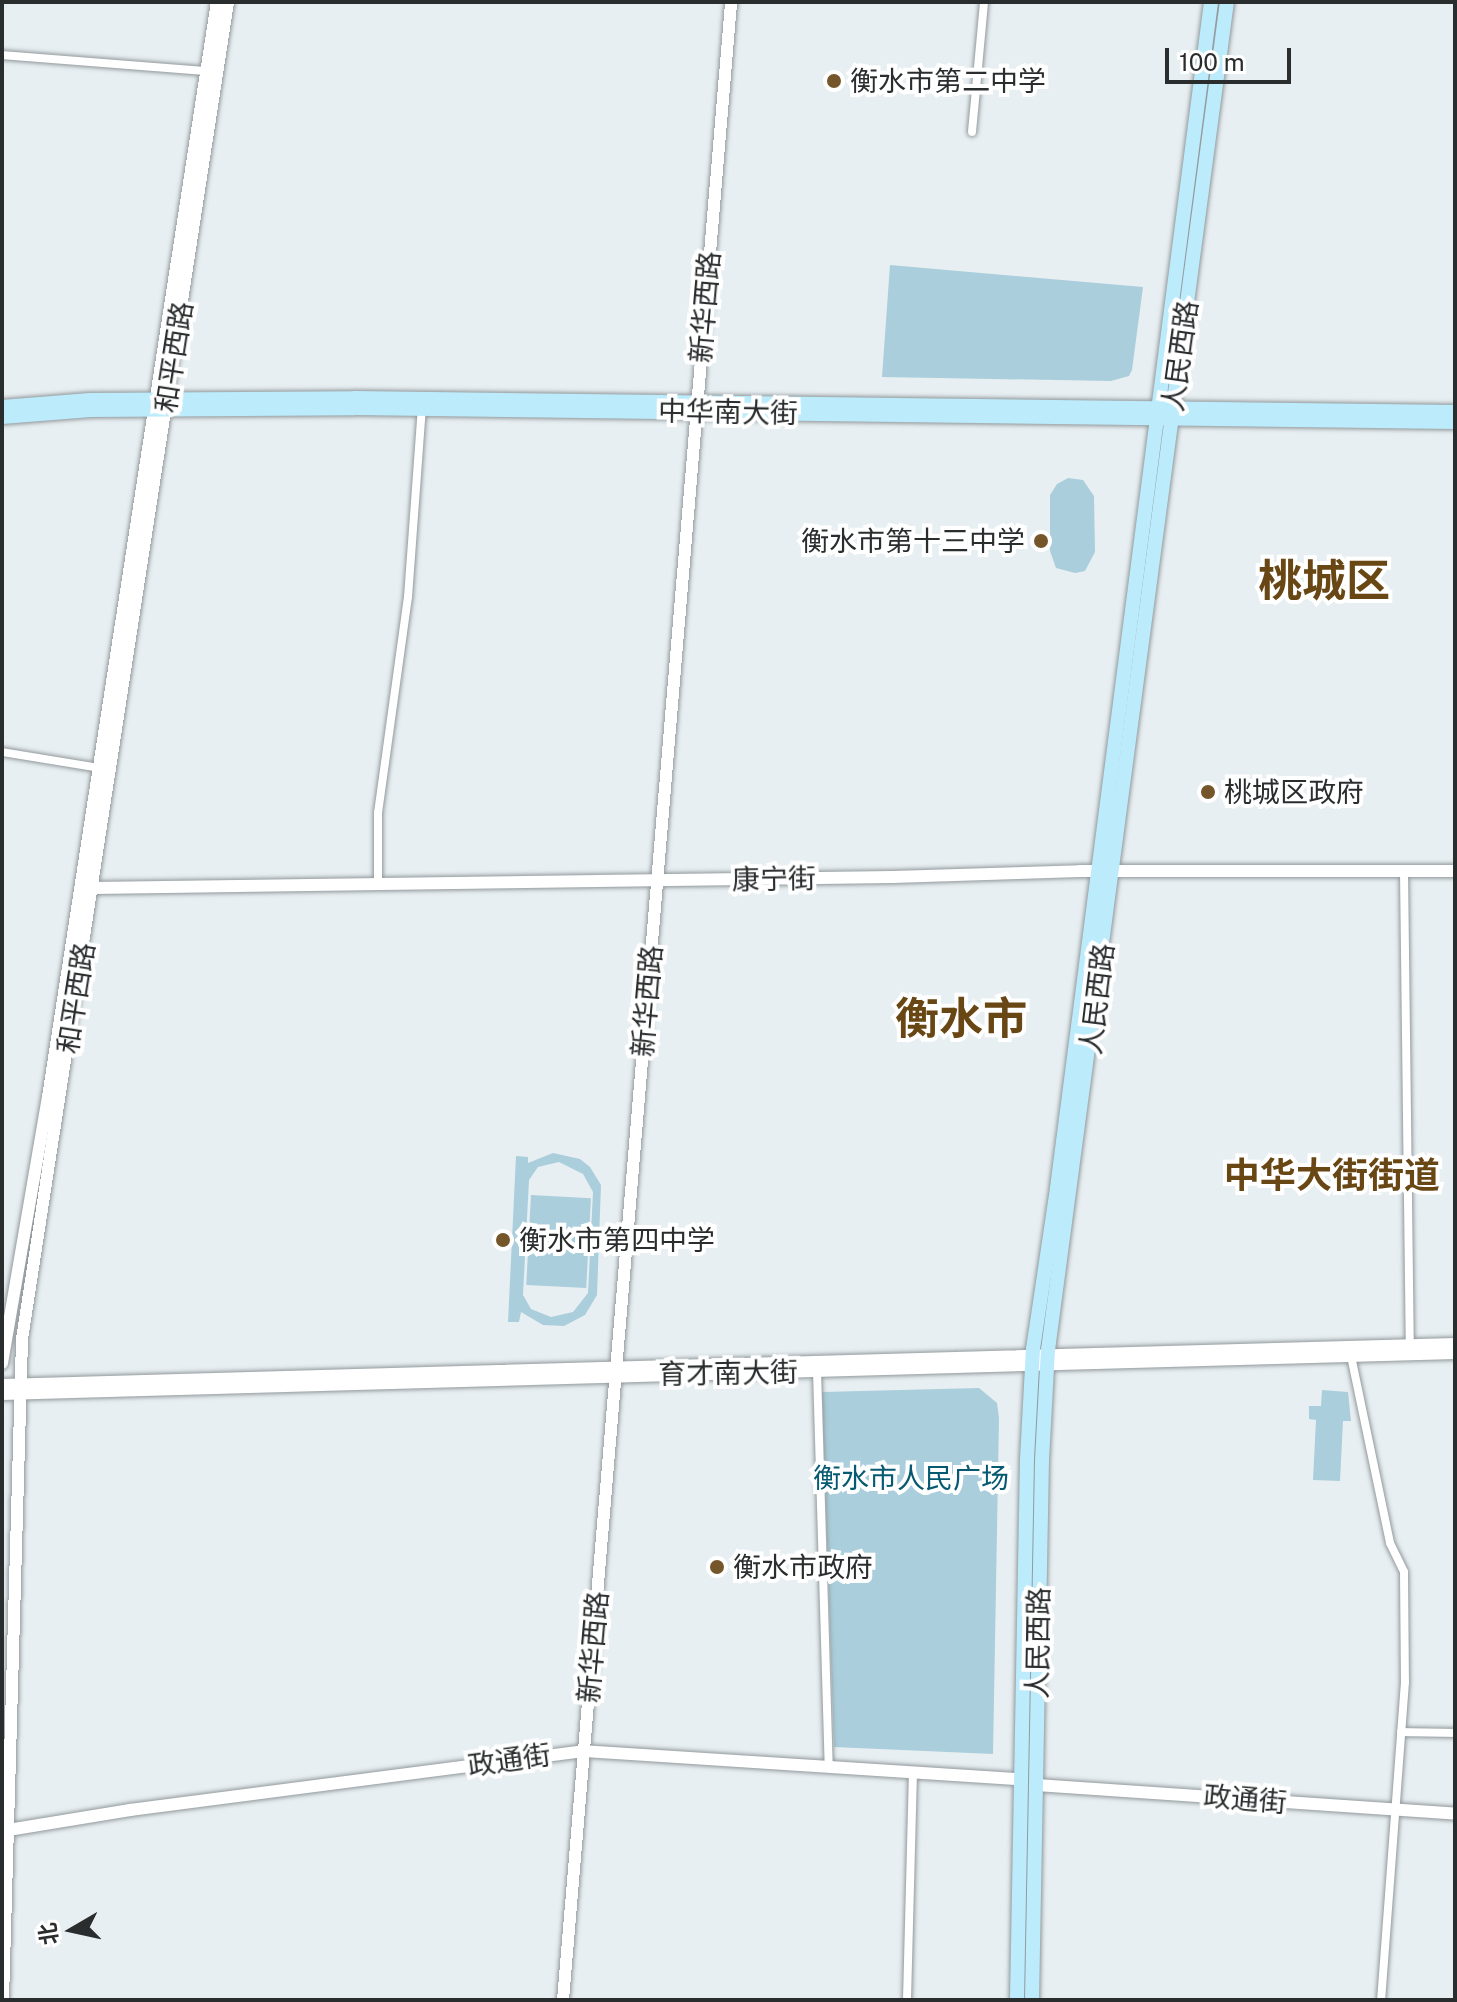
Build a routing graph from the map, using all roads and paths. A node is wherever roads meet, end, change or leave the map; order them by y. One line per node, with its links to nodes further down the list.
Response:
1 (217, 2): 8 (main road, 和平西路)
2 (228, 2): 10 (main road, 和平西路)
3 (731, 2): 11 (main road, 新华西路)
4 (984, 2): 9 (street)
5 (1211, 2): 15 (main road, 人民西路)
6 (1227, 2): 15 (main road, 人民西路)
7 (2, 55): 8 (street)
8 (207, 71): 10 (main road, 和平西路)
9 (972, 132)
10 (161, 405): 11 (main road, 中华南大街); 12 (main road, 中华南大街); 13 (main road, 中华南大街); 16 (main road, 中华南大街); 19 (main road, 和平西路); 25 (main road, 和平西路)
11 (696, 406): 13 (main road, 中华南大街); 15 (main road, 中华南大街); 23 (main road, 新华西路)
12 (2, 407)
13 (422, 408): 24 (street)
14 (1455, 412): 15 (main road, 中华南大街)
15 (1165, 413): 17 (main road, 中华南大街); 22 (main road, 人民西路)
16 (2, 417)
17 (1455, 422)
18 (2, 752): 19 (street)
19 (100, 768): 31 (main road, 和平西路)
20 (1404, 871): 21 (main road, 康宁街); 22 (main road, 康宁街); 27 (street)
21 (1455, 871)
22 (1106, 872): 23 (main road, 康宁街); 30 (main road, 人民西路)
23 (657, 880): 24 (main road, 康宁街); 32 (main road, 新华西路)
24 (378, 884): 25 (main road, 康宁街)
25 (93, 888): 35 (main road, 和平西路)
26 (1455, 1344): 27 (main road, 育才南大街)
27 (1410, 1345): 30 (main road, 育才南大街)
28 (1455, 1353): 29 (main road, 育才南大街)
29 (1351, 1356): 30 (main road, 育才南大街); 37 (street)
30 (1039, 1360): 32 (main road, 育才南大街); 33 (main road, 育才南大街); 42 (main road, 人民西路); 43 (main road, 人民西路)
31 (2, 1363)
32 (616, 1371): 33 (main road, 育才南大街); 35 (main road, 育才南大街); 39 (main road, 新华西路)
33 (817, 1371): 40 (street)
34 (2, 1385): 35 (main road, 育才南大街)
35 (20, 1388): 36 (main road, 育才南大街); 46 (main road, 和平西路)
36 (2, 1394)
37 (1401, 1732): 38 (street); 44 (street)
38 (1455, 1733)
39 (584, 1751): 40 (main road, 政通街); 46 (main road, 政通街); 48 (main road, 新华西路)
40 (829, 1767): 41 (main road, 政通街)
41 (913, 1772): 42 (main road, 政通街); 49 (street)
42 (1021, 1779): 50 (main road, 人民西路)
43 (1035, 1785): 44 (main road, 政通街); 51 (main road, 人民西路)
44 (1395, 1810): 45 (main road, 政通街); 52 (street)
45 (1455, 1814)
46 (5, 1832): 47 (main road, 和平西路)
47 (3, 2000)
48 (563, 2000)
49 (907, 2000)
50 (1017, 2000)
51 (1032, 2000)
52 (1381, 2000)

